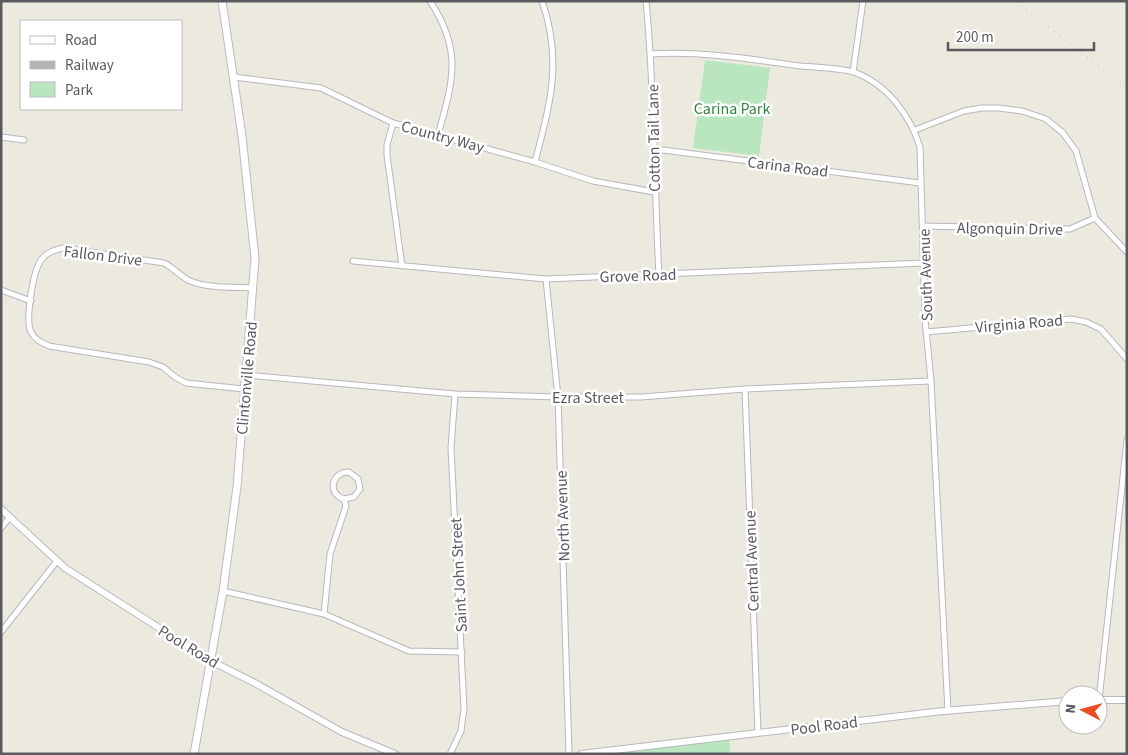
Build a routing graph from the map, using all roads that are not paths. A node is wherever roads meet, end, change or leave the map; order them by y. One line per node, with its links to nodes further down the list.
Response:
1 (222, 1): 8 (main road, Clintonville Road)
2 (430, 1): 11 (street)
3 (542, 1): 15 (street)
4 (646, 1): 6 (street, Cotton Tail Lane)
5 (863, 1): 7 (street)
6 (651, 54): 7 (street, South Avenue); 14 (street, Cotton Tail Lane)
7 (853, 72): 10 (street, South Avenue)
8 (234, 77): 9 (street, Country Way); 26 (main road, Clintonville Road)
9 (393, 123): 11 (street, Country Way); 23 (street)
10 (915, 130): 16 (street, South Avenue); 18 (street)
11 (438, 134): 15 (street, Country Way)
12 (1, 137): 13 (street)
13 (24, 140)
14 (655, 149): 16 (street, Carina Road); 17 (street, Cotton Tail Lane)
15 (535, 162): 17 (street, Country Way)
16 (920, 183): 19 (street, South Avenue)
17 (654, 192): 24 (street, Cotton Tail Lane)
18 (1095, 218): 19 (street, Algonquin Drive); 20 (street)
19 (923, 226): 22 (street, South Avenue)
20 (1127, 252)
21 (353, 261): 23 (street, Grove Road)
22 (924, 263): 24 (street, Grove Road); 29 (street, South Avenue)
23 (402, 266): 25 (street, Grove Road)
24 (659, 275): 25 (street, Grove Road)
25 (546, 279): 36 (street, North Avenue)
26 (253, 288): 28 (street, Fallon Drive); 31 (main road, Clintonville Road)
27 (1, 290): 28 (street)
28 (31, 301): 33 (street, Fallon Drive)
29 (926, 332): 30 (street, Virginia Road); 32 (street, South Avenue)
30 (1127, 359)
31 (246, 375): 33 (main road, Clintonville Road); 35 (street, Ezra Street)
32 (931, 381): 34 (street, Ezra Street); 52 (street, South Avenue)
33 (244, 389): 43 (main road, Clintonville Road)
34 (745, 389): 36 (street, Ezra Street); 53 (street, Central Avenue)
35 (455, 394): 36 (street, Ezra Street); 46 (street, Saint John Street)
36 (558, 398): 57 (street, North Avenue)
37 (1127, 440): 48 (street)
38 (344, 500): 38 (street); 44 (street)
39 (1, 509): 40 (street, Pool Road)
40 (10, 517): 41 (street); 42 (street, Pool Road)
41 (1, 528)
42 (57, 561): 45 (street); 47 (street, Pool Road)
43 (223, 591): 44 (street); 47 (main road, Clintonville Road)
44 (324, 614): 46 (street)
45 (1, 632)
46 (462, 652): 56 (street, Saint John Street)
47 (211, 660): 54 (main road, Clintonville Road); 55 (street, Pool Road)
48 (1100, 685)
49 (1108, 700): 50 (street)
50 (1127, 700)
51 (1058, 702): 52 (street, Pool Road)
52 (948, 711): 53 (street, Pool Road)
53 (758, 733): 58 (street, Pool Road)
54 (194, 754)
55 (396, 754)
56 (450, 754)
57 (570, 754)
58 (581, 754)

